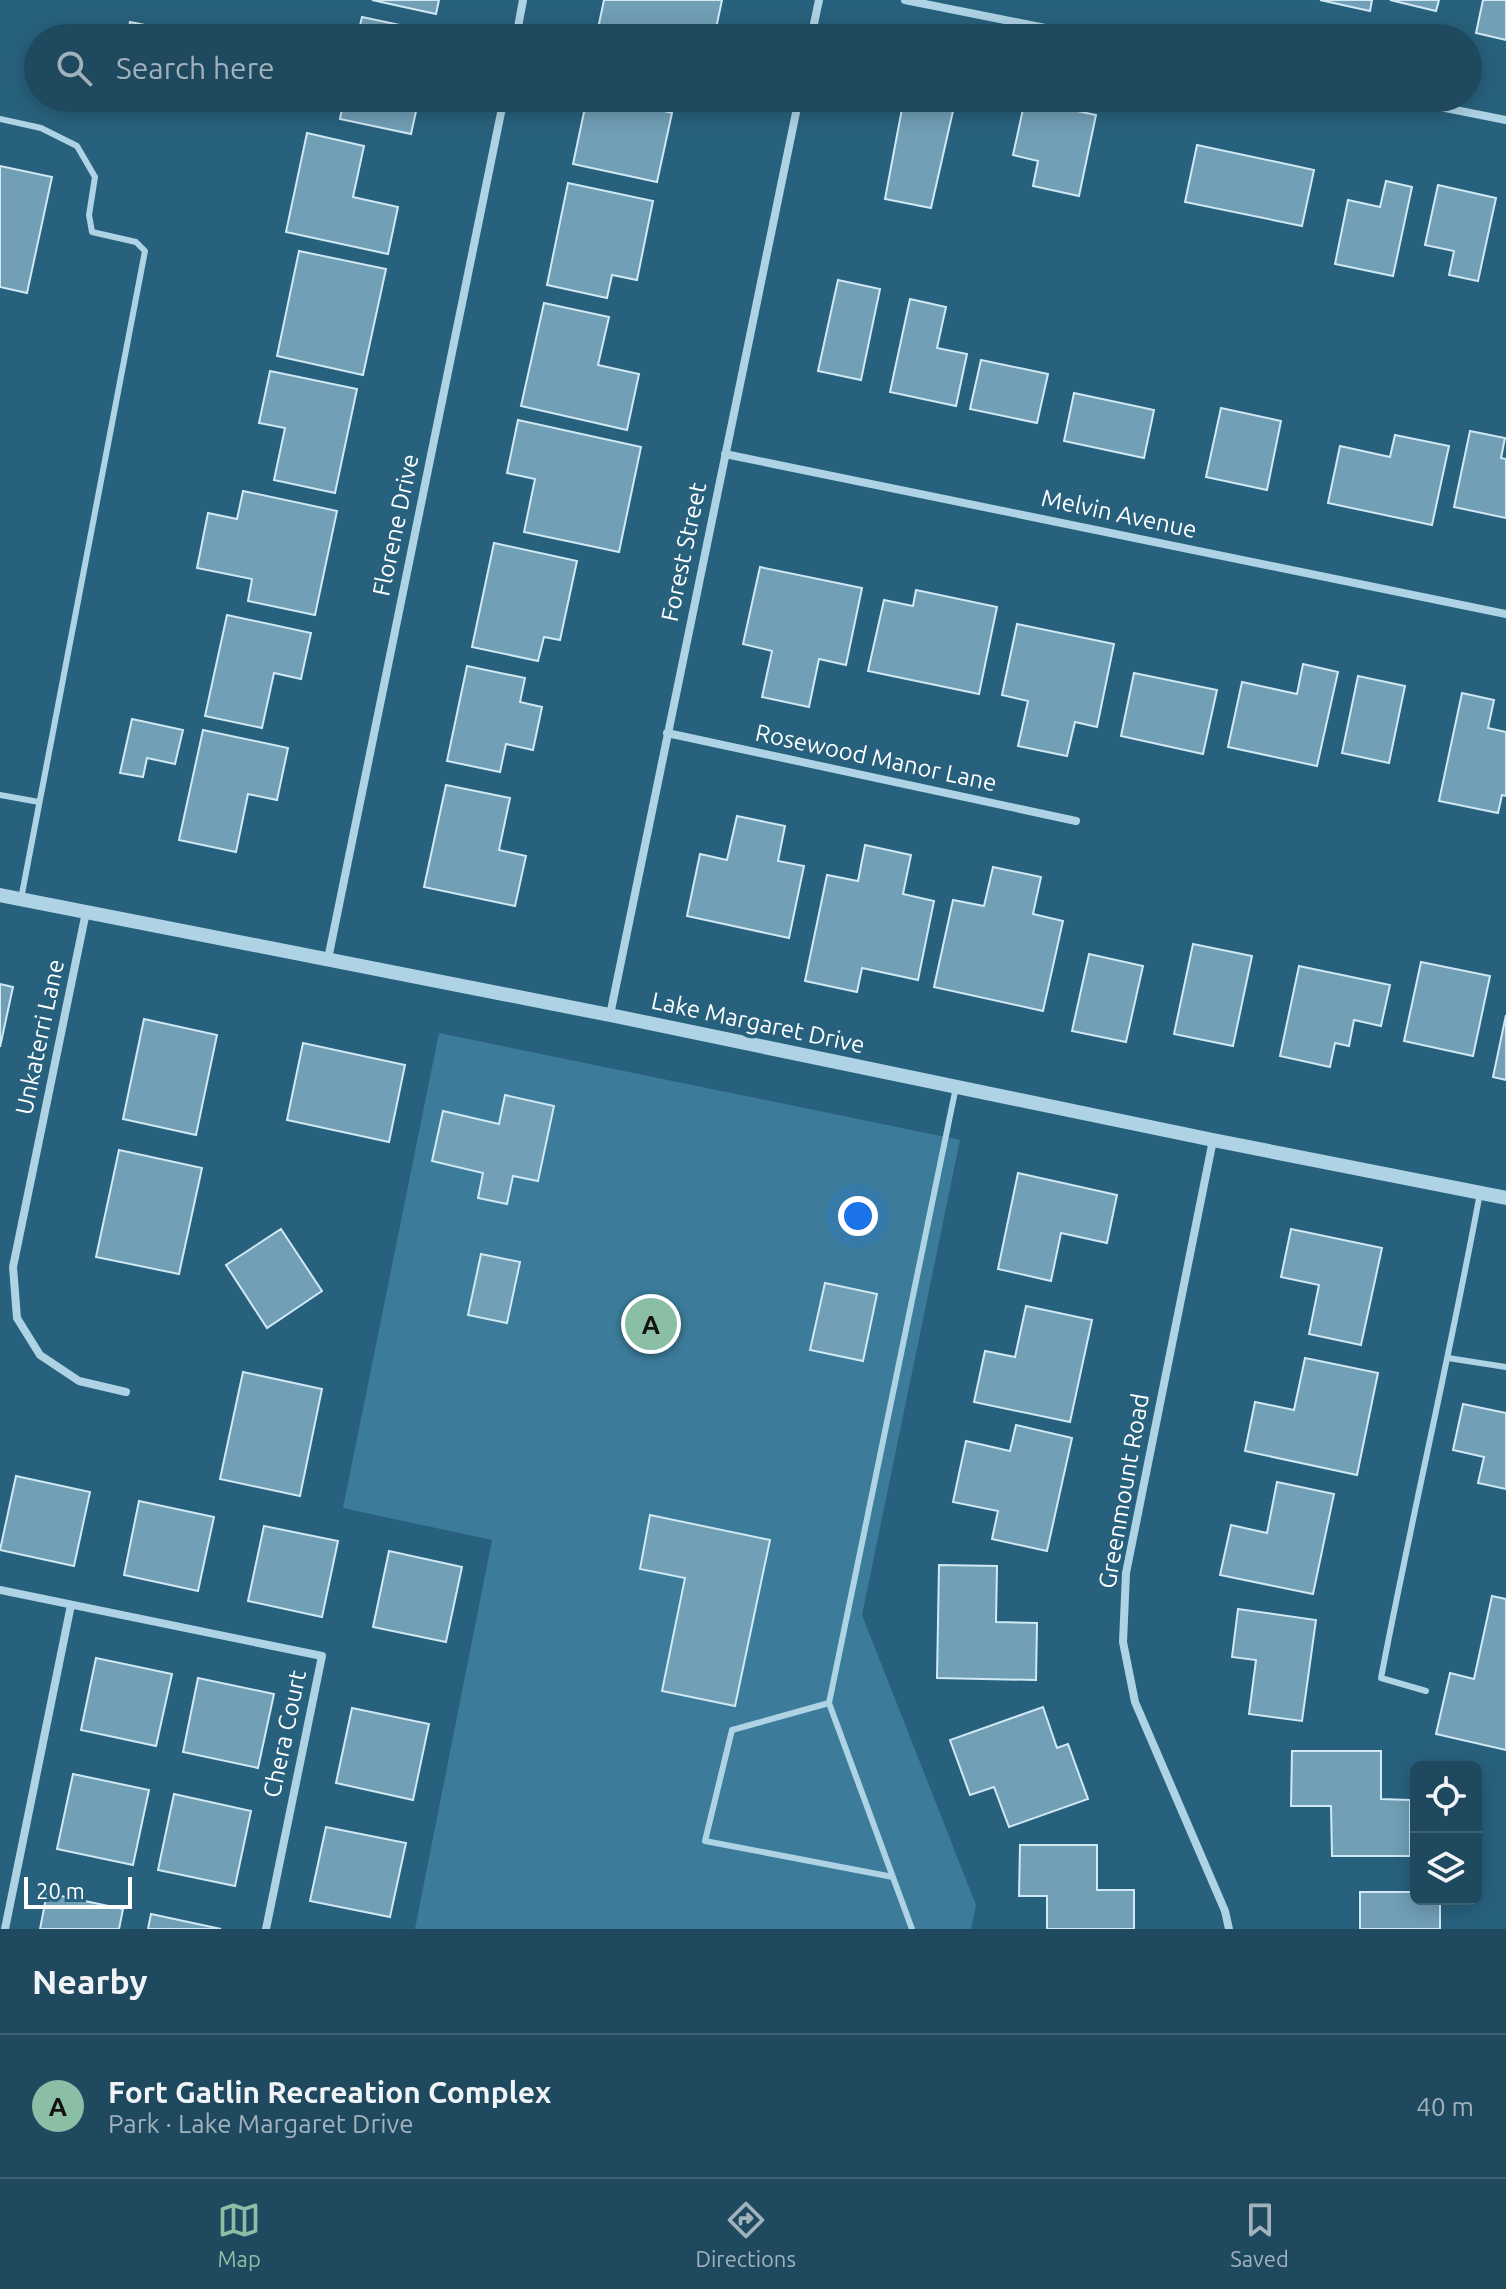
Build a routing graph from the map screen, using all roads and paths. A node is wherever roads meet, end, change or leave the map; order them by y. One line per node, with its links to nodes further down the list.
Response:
1 (523, 0): 4 (street)
2 (819, 0): 5 (street)
3 (905, 0): 6 (street)
4 (519, 24)
5 (814, 24)
6 (1025, 24)
7 (501, 112): 21 (street, Florene Drive)
8 (796, 112): 12 (street, Forest Street)
9 (1466, 112): 11 (street)
10 (0, 119): 16 (lane)
11 (1506, 120)
12 (725, 454): 13 (street, Melvin Avenue); 14 (street, Forest Street)
13 (1506, 614)
14 (667, 733): 17 (street, Rosewood Manor Lane); 22 (street, Forest Street)
15 (0, 795): 16 (lane)
16 (39, 802): 19 (lane)
17 (1076, 821)
18 (0, 895): 19 (street, Lake Margaret Drive)
19 (21, 899): 20 (street, Lake Margaret Drive)
20 (86, 912): 21 (street, Lake Margaret Drive); 29 (street, Unkaterri Lane)
21 (328, 959): 22 (street, Lake Margaret Drive)
22 (610, 1015): 23 (street, Lake Margaret Drive)
23 (956, 1087): 24 (street, Lake Margaret Drive); 33 (lane)
24 (1213, 1140): 25 (street, Lake Margaret Drive); 38 (street, Greenmount Road)
25 (1480, 1193): 26 (street, Lake Margaret Drive); 27 (lane)
26 (1506, 1198)
27 (1448, 1358): 28 (lane); 32 (lane)
28 (1506, 1367)
29 (126, 1392)
30 (0, 1590): 31 (street, Chera Court)
31 (71, 1605): 35 (street); 36 (street, Chera Court)
32 (1426, 1691)
33 (829, 1703): 34 (lane); 34 (lane)
34 (893, 1877): 37 (lane)
35 (5, 1929)
36 (266, 1929)
37 (912, 1929)
38 (1229, 1929)

